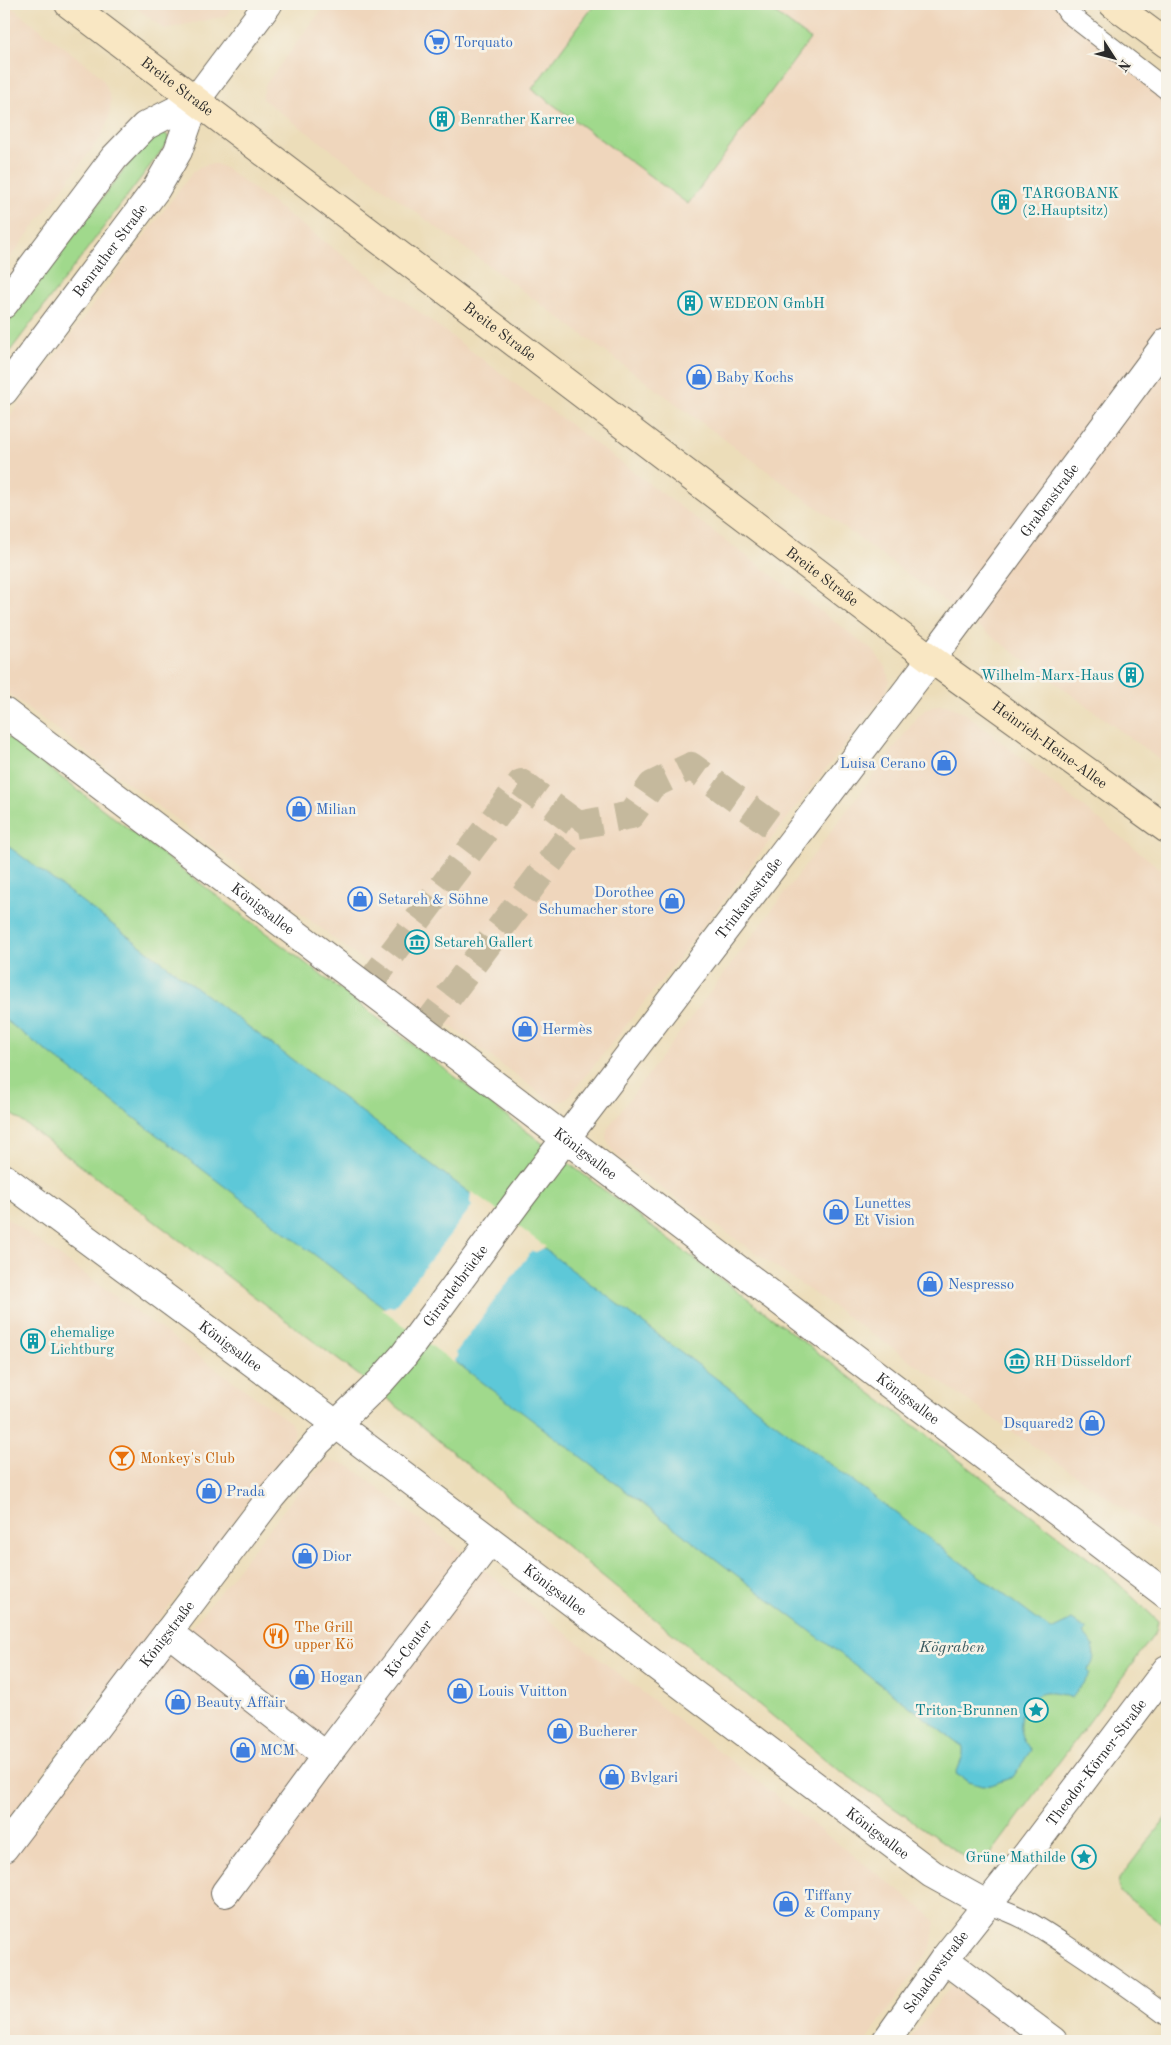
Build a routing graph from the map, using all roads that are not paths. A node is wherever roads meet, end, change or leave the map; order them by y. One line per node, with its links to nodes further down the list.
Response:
1 (69, 4): 7 (main road, Breite Straße)
2 (268, 4): 7 (street, Benrather Straße)
3 (1062, 4): 6 (lane)
4 (1113, 4): 5 (main road)
5 (1167, 44)
6 (1167, 90)
7 (196, 100): 8 (street, Benrather Straße); 10 (street, Benrather Straße); 11 (main road, Breite Straße)
8 (4, 304)
9 (1167, 342): 11 (street, Grabenstraße)
10 (4, 390)
11 (931, 659): 13 (main road, Heinrich-Heine-Allee); 14 (street, Trinkausstraße)
12 (4, 712): 14 (street, Königsallee)
13 (1167, 829)
14 (566, 1138): 16 (street, Girardetbrücke); 18 (street, Königsallee)
15 (4, 1178): 16 (street, Königsallee)
16 (337, 1425): 17 (street, Königsallee); 19 (street, Königstraße)
17 (490, 1541): 21 (street, Kö-Center); 24 (street, Königsallee)
18 (1167, 1594)
19 (168, 1632): 21 (street); 22 (street, Königstraße)
20 (1167, 1670): 24 (street, Theodor-Körner-Straße)
21 (326, 1756): 23 (street, Kö-Center)
22 (4, 1848)
23 (225, 1893)
24 (988, 1905): 25 (street, Schadowstraße); 26 (lane, Königsallee)
25 (944, 1959): 27 (street, Schadowstraße); 28 (street)
26 (1167, 2016)
27 (886, 2041)
28 (1053, 2041)

